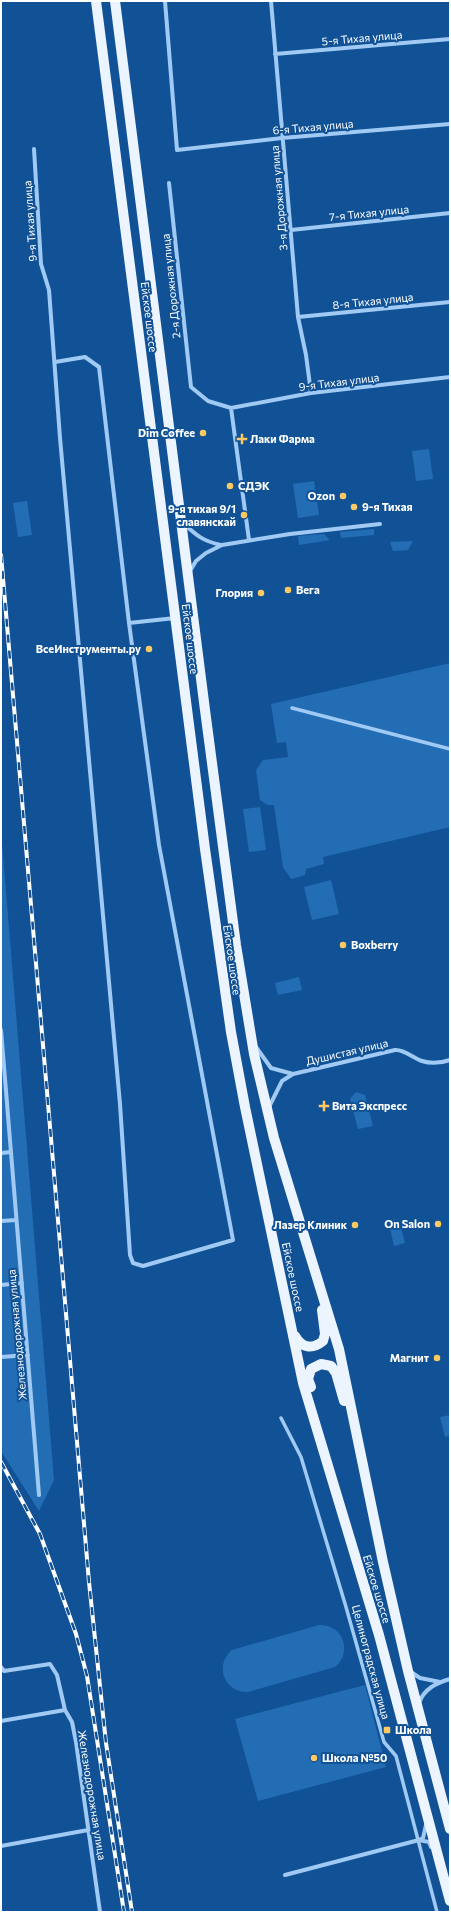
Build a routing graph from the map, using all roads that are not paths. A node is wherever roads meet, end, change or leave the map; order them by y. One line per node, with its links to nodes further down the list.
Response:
1 (96, 1): 24 (main road, Ейское шоссе)
2 (115, 1): 19 (main road, Ейское шоссе)
3 (165, 1): 8 (street, 6-я Тихая улица)
4 (271, 1): 6 (street, 3-я Дорожная улица)
5 (450, 39): 6 (street, 5-я Тихая улица)
6 (275, 54): 8 (street, 3-я Дорожная улица)
7 (450, 124): 8 (street, 6-я Тихая улица)
8 (282, 138): 12 (street, 3-я Дорожная улица)
9 (34, 149): 15 (street, 9-я Тихая улица)
10 (169, 183): 18 (street, 2-я Дорожная улица)
11 (450, 213): 12 (street, 7-я Тихая улица)
12 (291, 230): 14 (street, 3-я Дорожная улица)
13 (450, 302): 14 (street, 8-я Тихая улица)
14 (298, 317): 17 (street, 3-я Дорожная улица)
15 (55, 362): 25 (street); 25 (street, 9-я Тихая улица)
16 (450, 376): 17 (street, 9-я Тихая улица)
17 (311, 393): 18 (street, 9-я Тихая улица)
18 (231, 408): 21 (street)
19 (181, 521): 22 (street); 23 (main road, Ейское шоссе)
20 (380, 524): 21 (street)
21 (249, 540): 22 (street)
22 (222, 545): 23 (street)
23 (188, 573): 29 (main road, Ейское шоссе)
24 (175, 618): 25 (street); 41 (main road, Ейское шоссе)
25 (129, 623)
26 (292, 708): 27 (street)
27 (450, 749)
28 (1, 1030): 32 (street, Железнодорожная улица)
29 (252, 1040): 31 (street); 33 (main road, Ейское шоссе)
30 (450, 1060): 31 (street, Душистая улица)
31 (294, 1074): 33 (street)
32 (3, 1086): 34 (street, Железнодорожная улица)
33 (267, 1112): 39 (main road, Ейское шоссе)
34 (11, 1152): 35 (street); 36 (street, Железнодорожная улица)
35 (1, 1153)
36 (16, 1220): 37 (street); 38 (street, Железнодорожная улица)
37 (1, 1221)
38 (22, 1283): 40 (street); 42 (street, Железнодорожная улица)
39 (319, 1283): 41 (main road); 45 (main road, Ейское шоссе)
40 (1, 1285)
41 (293, 1332): 46 (main road, Ейское шоссе)
42 (28, 1355): 43 (street); 47 (street, Железнодорожная улица)
43 (1, 1357)
44 (281, 1418): 58 (street, Целиноградская улица)
45 (359, 1448): 46 (main road); 49 (main road, Ейское шоссе)
46 (326, 1460): 55 (main road, Ейское шоссе)
47 (38, 1495)
48 (1, 1667): 53 (street, Железнодорожная улица)
49 (408, 1671): 51 (street); 52 (main road, Ейское шоссе)
50 (450, 1679): 51 (street)
51 (440, 1682): 52 (street)
52 (418, 1707): 56 (main road, Ейское шоссе)
53 (65, 1710): 54 (street); 57 (street, Железнодорожная улица)
54 (1, 1721)
55 (429, 1824): 58 (street); 60 (main road, Ейское шоссе)
56 (450, 1829)
57 (88, 1830): 59 (street); 63 (street, Железнодорожная улица)
58 (419, 1840): 60 (street); 61 (street); 64 (street, Целиноградская улица)
59 (1, 1846)
60 (436, 1850): 62 (main road, Ейское шоссе)
61 (285, 1875)
62 (450, 1901)
63 (100, 1912)
64 (437, 1912)

